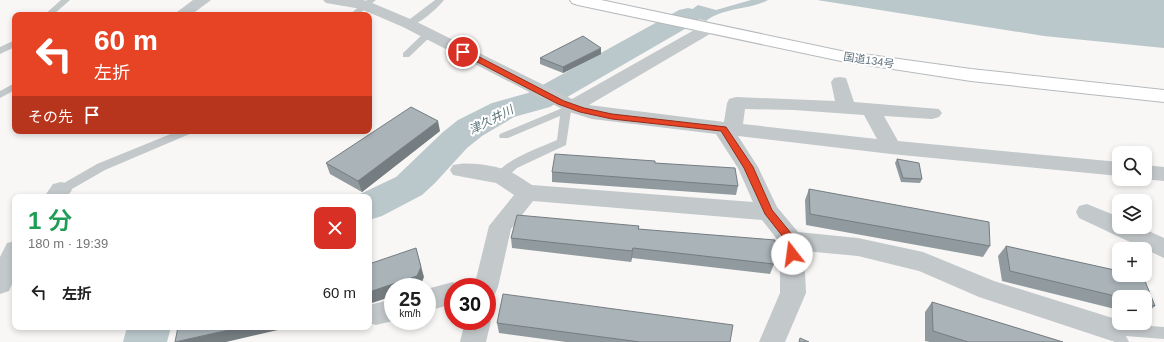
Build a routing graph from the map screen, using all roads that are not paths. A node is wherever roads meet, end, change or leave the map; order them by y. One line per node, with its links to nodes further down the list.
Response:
1 (66, 0): 6 (lane)
2 (203, 0): 7 (street)
3 (440, 0): 8 (lane)
4 (578, 0): 9 (highway, 国道134号)
5 (352, 4): 8 (street)
6 (52, 12)
7 (185, 12)
8 (409, 24): 10 (street)
9 (709, 28): 17 (highway, 国道134号); 18 (street)
10 (428, 34): 13 (lane); 18 (street)
11 (12, 45): 12 (lane)
12 (0, 51)
13 (406, 55)
14 (840, 82): 19 (street)
15 (12, 88): 16 (lane)
16 (0, 95)
17 (1164, 96)
18 (567, 107): 22 (street); 24 (lane); 30 (lane)
19 (846, 107): 20 (street); 22 (street)
20 (871, 109): 21 (street); 25 (street)
21 (932, 113)
22 (728, 129): 25 (street); 33 (street)
23 (181, 134): 31 (lane)
24 (504, 136)
25 (891, 148): 26 (street)
26 (1112, 168)
27 (460, 170): 30 (street)
28 (1152, 173): 29 (street)
29 (1164, 174)
30 (501, 176): 32 (street)
31 (58, 193)
32 (528, 193): 33 (street); 38 (street)
33 (768, 212): 35 (street)
34 (1087, 212): 36 (street)
35 (792, 241): 42 (street); 44 (street)
36 (1164, 249)
37 (12, 257): 39 (street)
38 (485, 278)
39 (0, 284)
40 (476, 330): 43 (street)
41 (1164, 333): 42 (lane)
42 (1117, 336)
43 (473, 342)
44 (772, 342)

